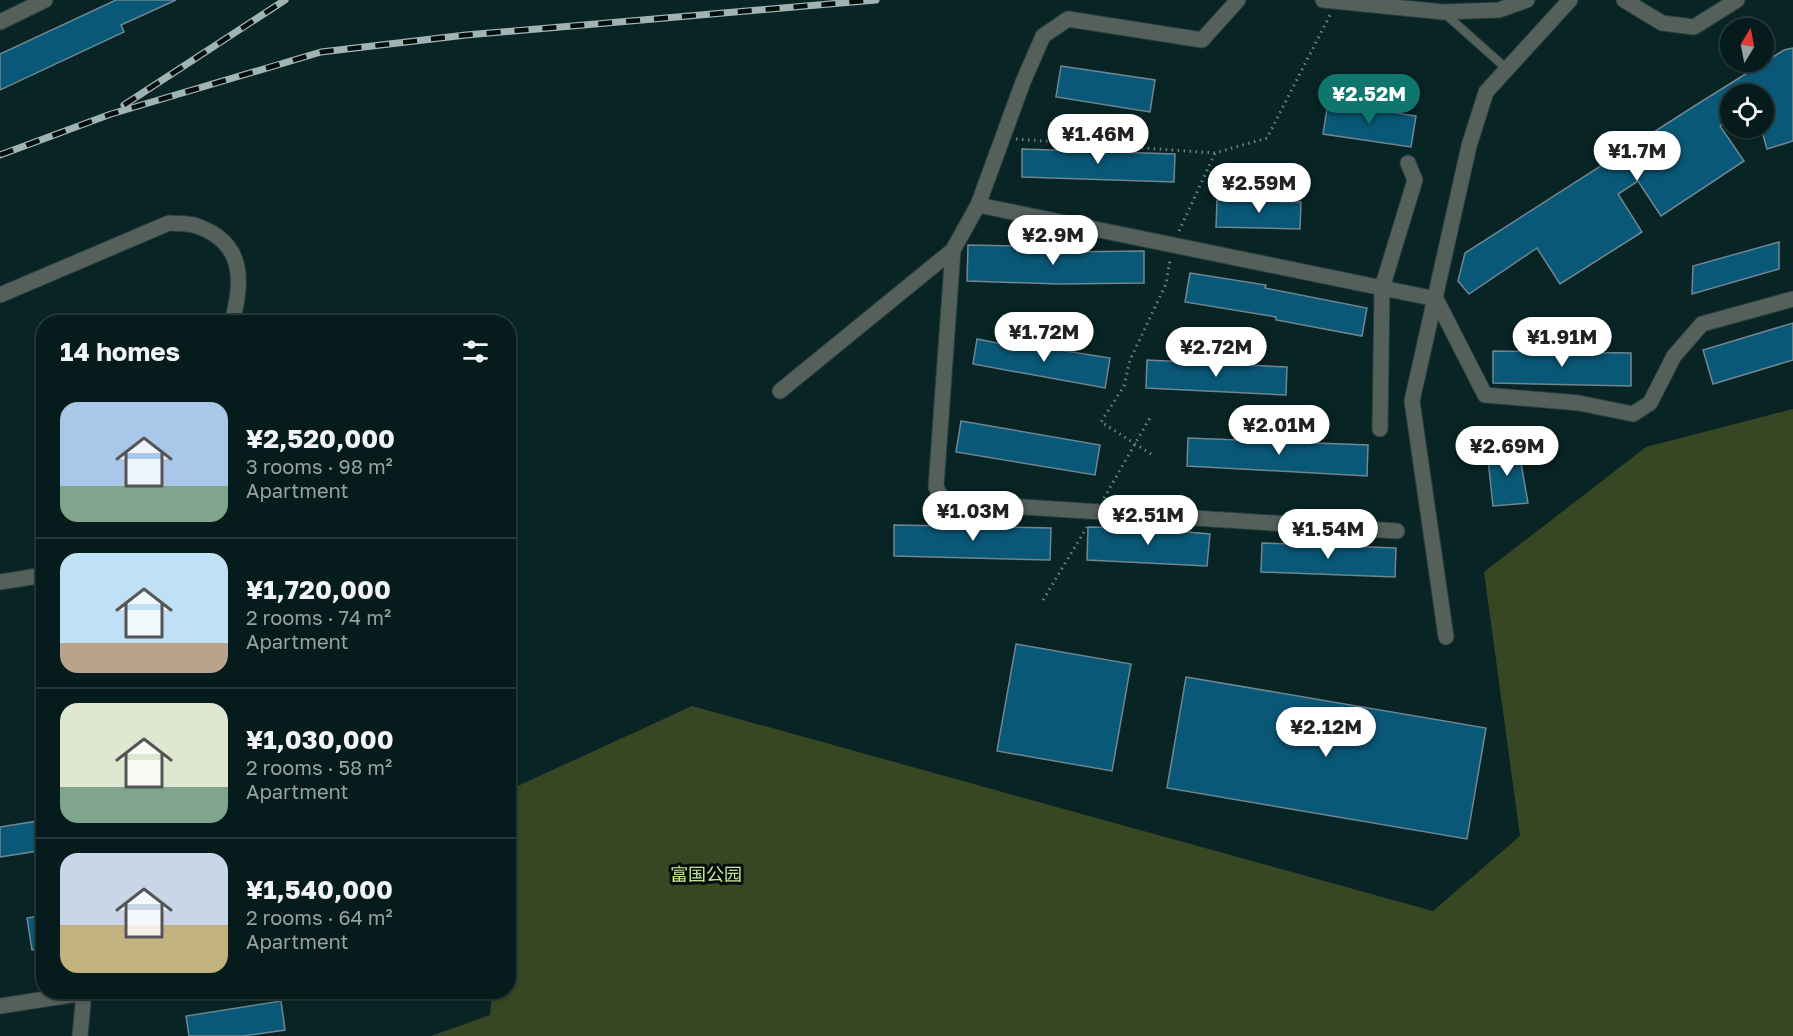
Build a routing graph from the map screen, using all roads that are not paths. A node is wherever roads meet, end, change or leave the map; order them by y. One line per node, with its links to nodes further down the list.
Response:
1 (45, 0): 9 (street)
2 (1238, 0): 12 (street)
3 (1527, 0): 8 (street)
4 (1570, 0): 10 (street)
5 (1624, 0): 6 (street)
6 (1737, 0)
7 (1330, 1): 8 (street)
8 (1443, 12): 10 (lane)
9 (0, 22)
10 (1508, 70): 16 (street)
11 (1408, 163): 14 (street)
12 (978, 205): 13 (street); 14 (street)
13 (953, 250): 19 (street); 21 (street)
14 (1382, 288): 16 (street); 20 (street)
15 (0, 295): 18 (street)
16 (1436, 299): 17 (street); 24 (street)
17 (1793, 299)
18 (234, 315)
19 (780, 391)
20 (1380, 429)
21 (1397, 531)
22 (36, 575): 23 (street)
23 (0, 582)
24 (1446, 637)
25 (44, 999): 27 (street)
26 (86, 999): 28 (street)
27 (0, 1006)
28 (80, 1036)

